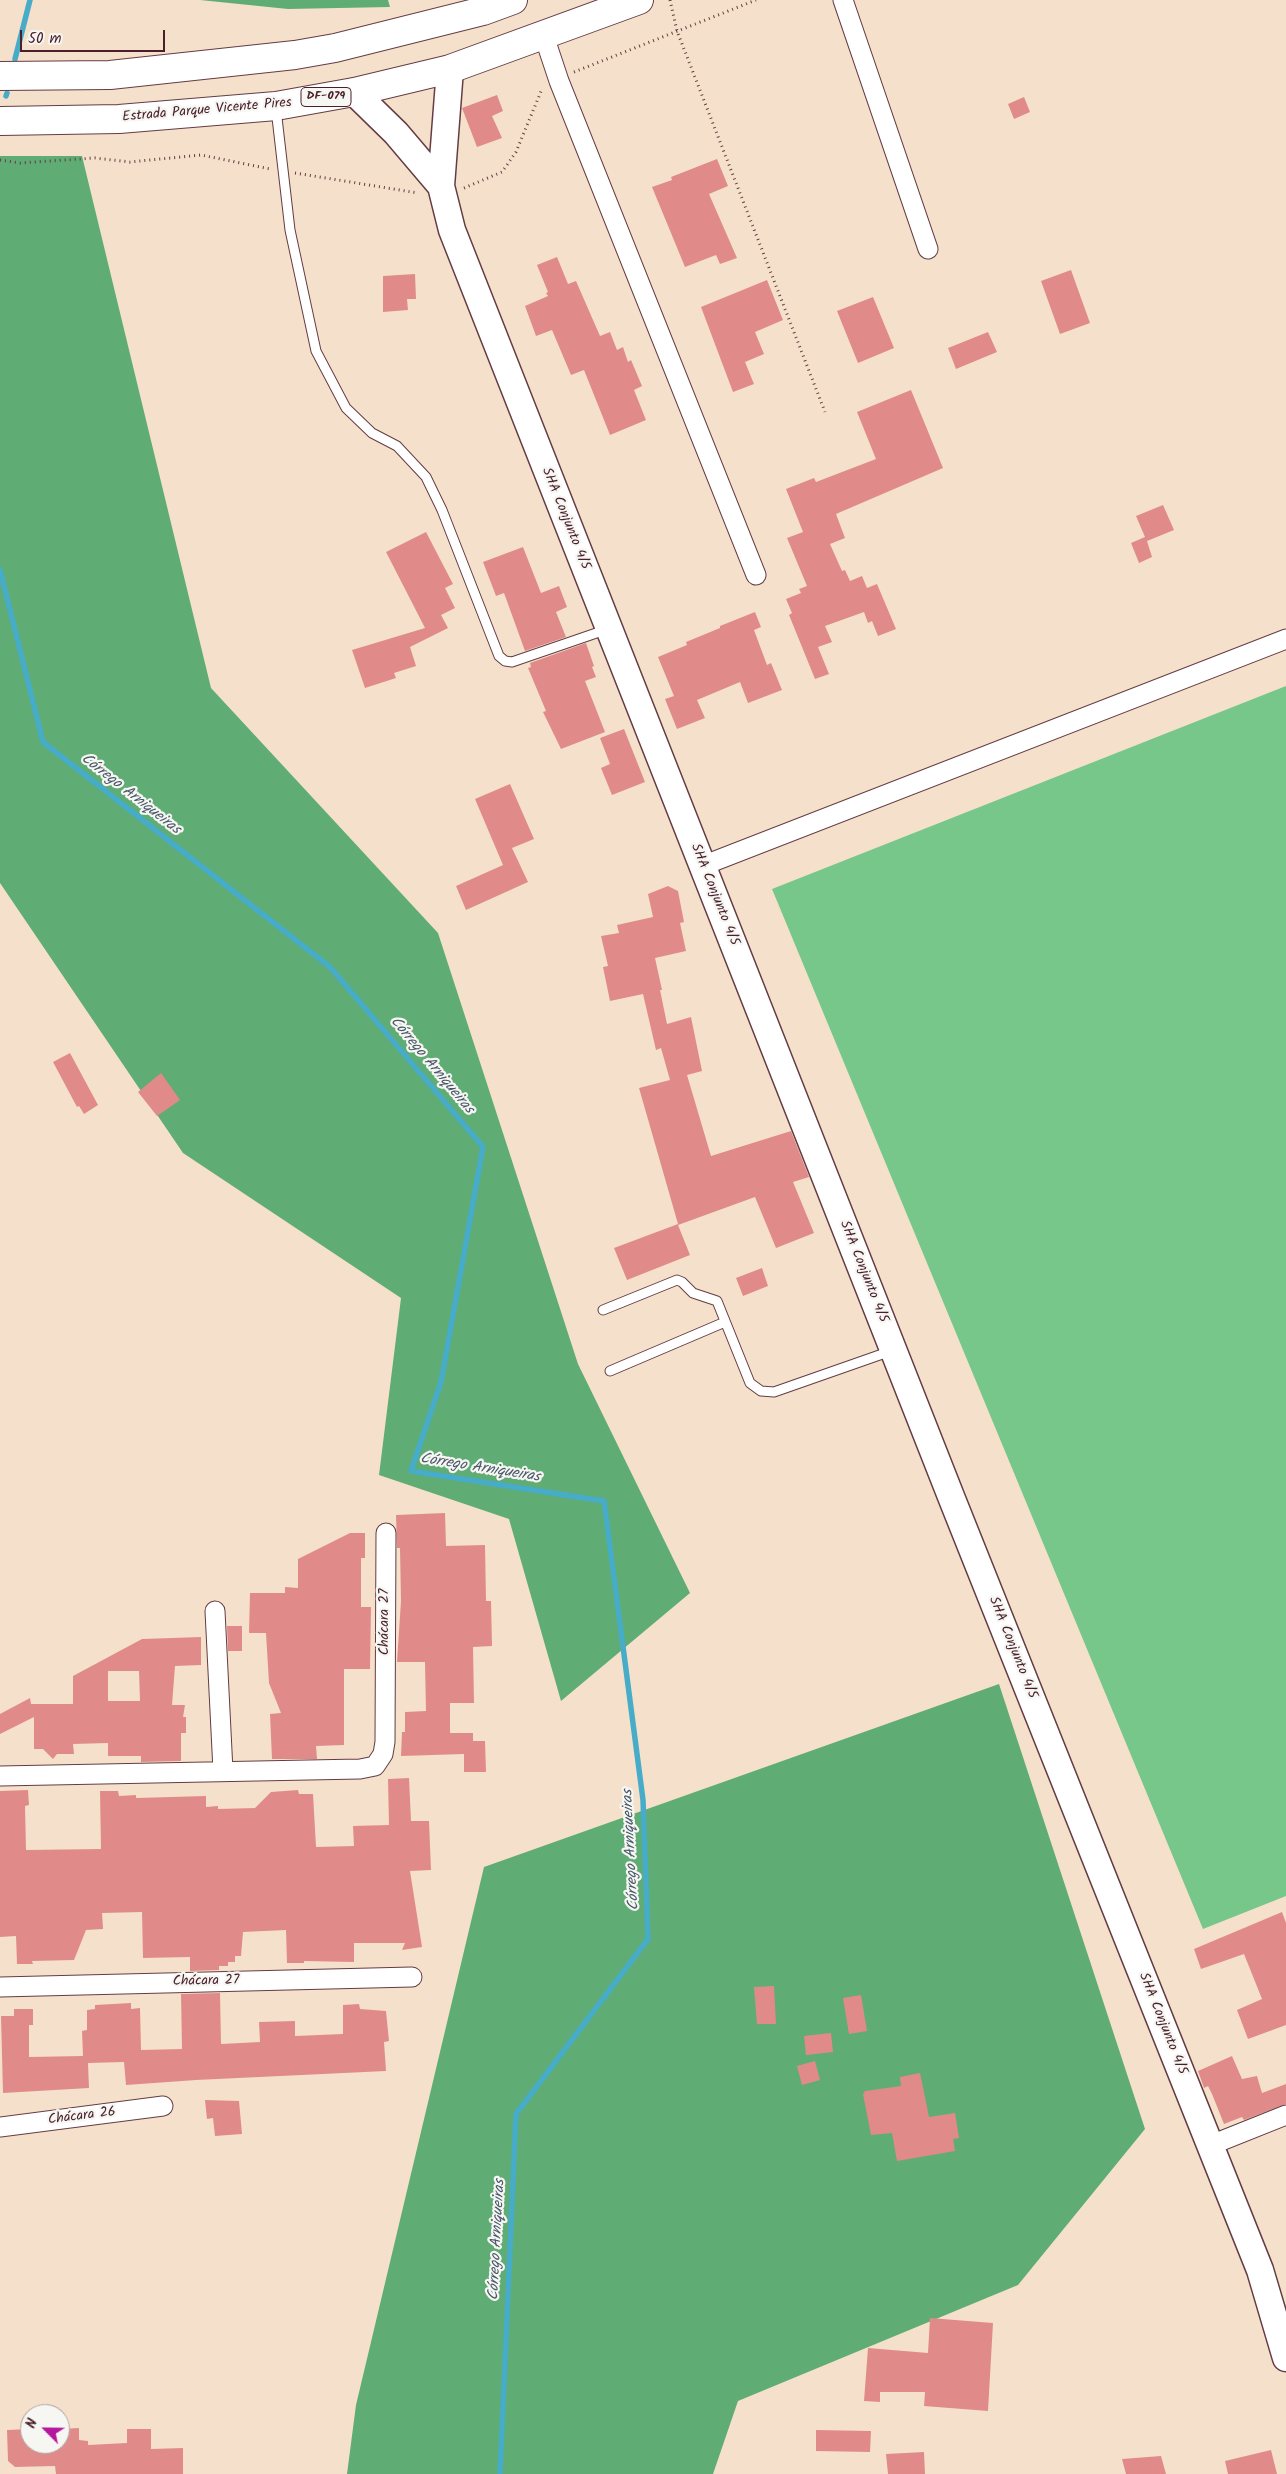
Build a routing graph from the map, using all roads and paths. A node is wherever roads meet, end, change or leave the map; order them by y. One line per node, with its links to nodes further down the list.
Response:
1 (513, 0): 7 (main road)
2 (639, 0): 5 (main road, Estrada Parque Vicente Pires / DF-079)
3 (670, 0): 13 (path)
4 (843, 0): 12 (street)
5 (544, 36): 6 (main road, Estrada Parque Vicente Pires / DF-079); 14 (street)
6 (450, 69): 8 (main road, Estrada Parque Vicente Pires / DF-079); 11 (street, SHA Conjunto 4/5)
7 (0, 76)
8 (354, 92): 9 (main road, Estrada Parque Vicente Pires / DF-079); 11 (street, SHA Conjunto 4/5)
9 (276, 106): 10 (main road, Estrada Parque Vicente Pires / DF-079); 15 (lane)
10 (0, 121)
11 (442, 186): 15 (street, SHA Conjunto 4/5)
12 (928, 249)
13 (824, 412)
14 (756, 575)
15 (608, 629): 17 (street, SHA Conjunto 4/5)
16 (1286, 639): 17 (street)
17 (702, 866): 20 (street, SHA Conjunto 4/5)
18 (603, 1310): 19 (lane)
19 (725, 1322): 20 (lane); 21 (lane)
20 (894, 1350): 31 (street, SHA Conjunto 4/5)
21 (610, 1371)
22 (386, 1533): 24 (street, Chácara 27)
23 (215, 1611): 24 (street)
24 (223, 1771): 25 (street, Chácara 27)
25 (0, 1776)
26 (412, 1978): 27 (street, Chácara 27)
27 (0, 1987)
28 (163, 2106): 30 (street, Chácara 26)
29 (1286, 2115): 31 (street)
30 (0, 2127)
31 (1211, 2145): 32 (street, SHA Conjunto 4/5)
32 (1286, 2358)

